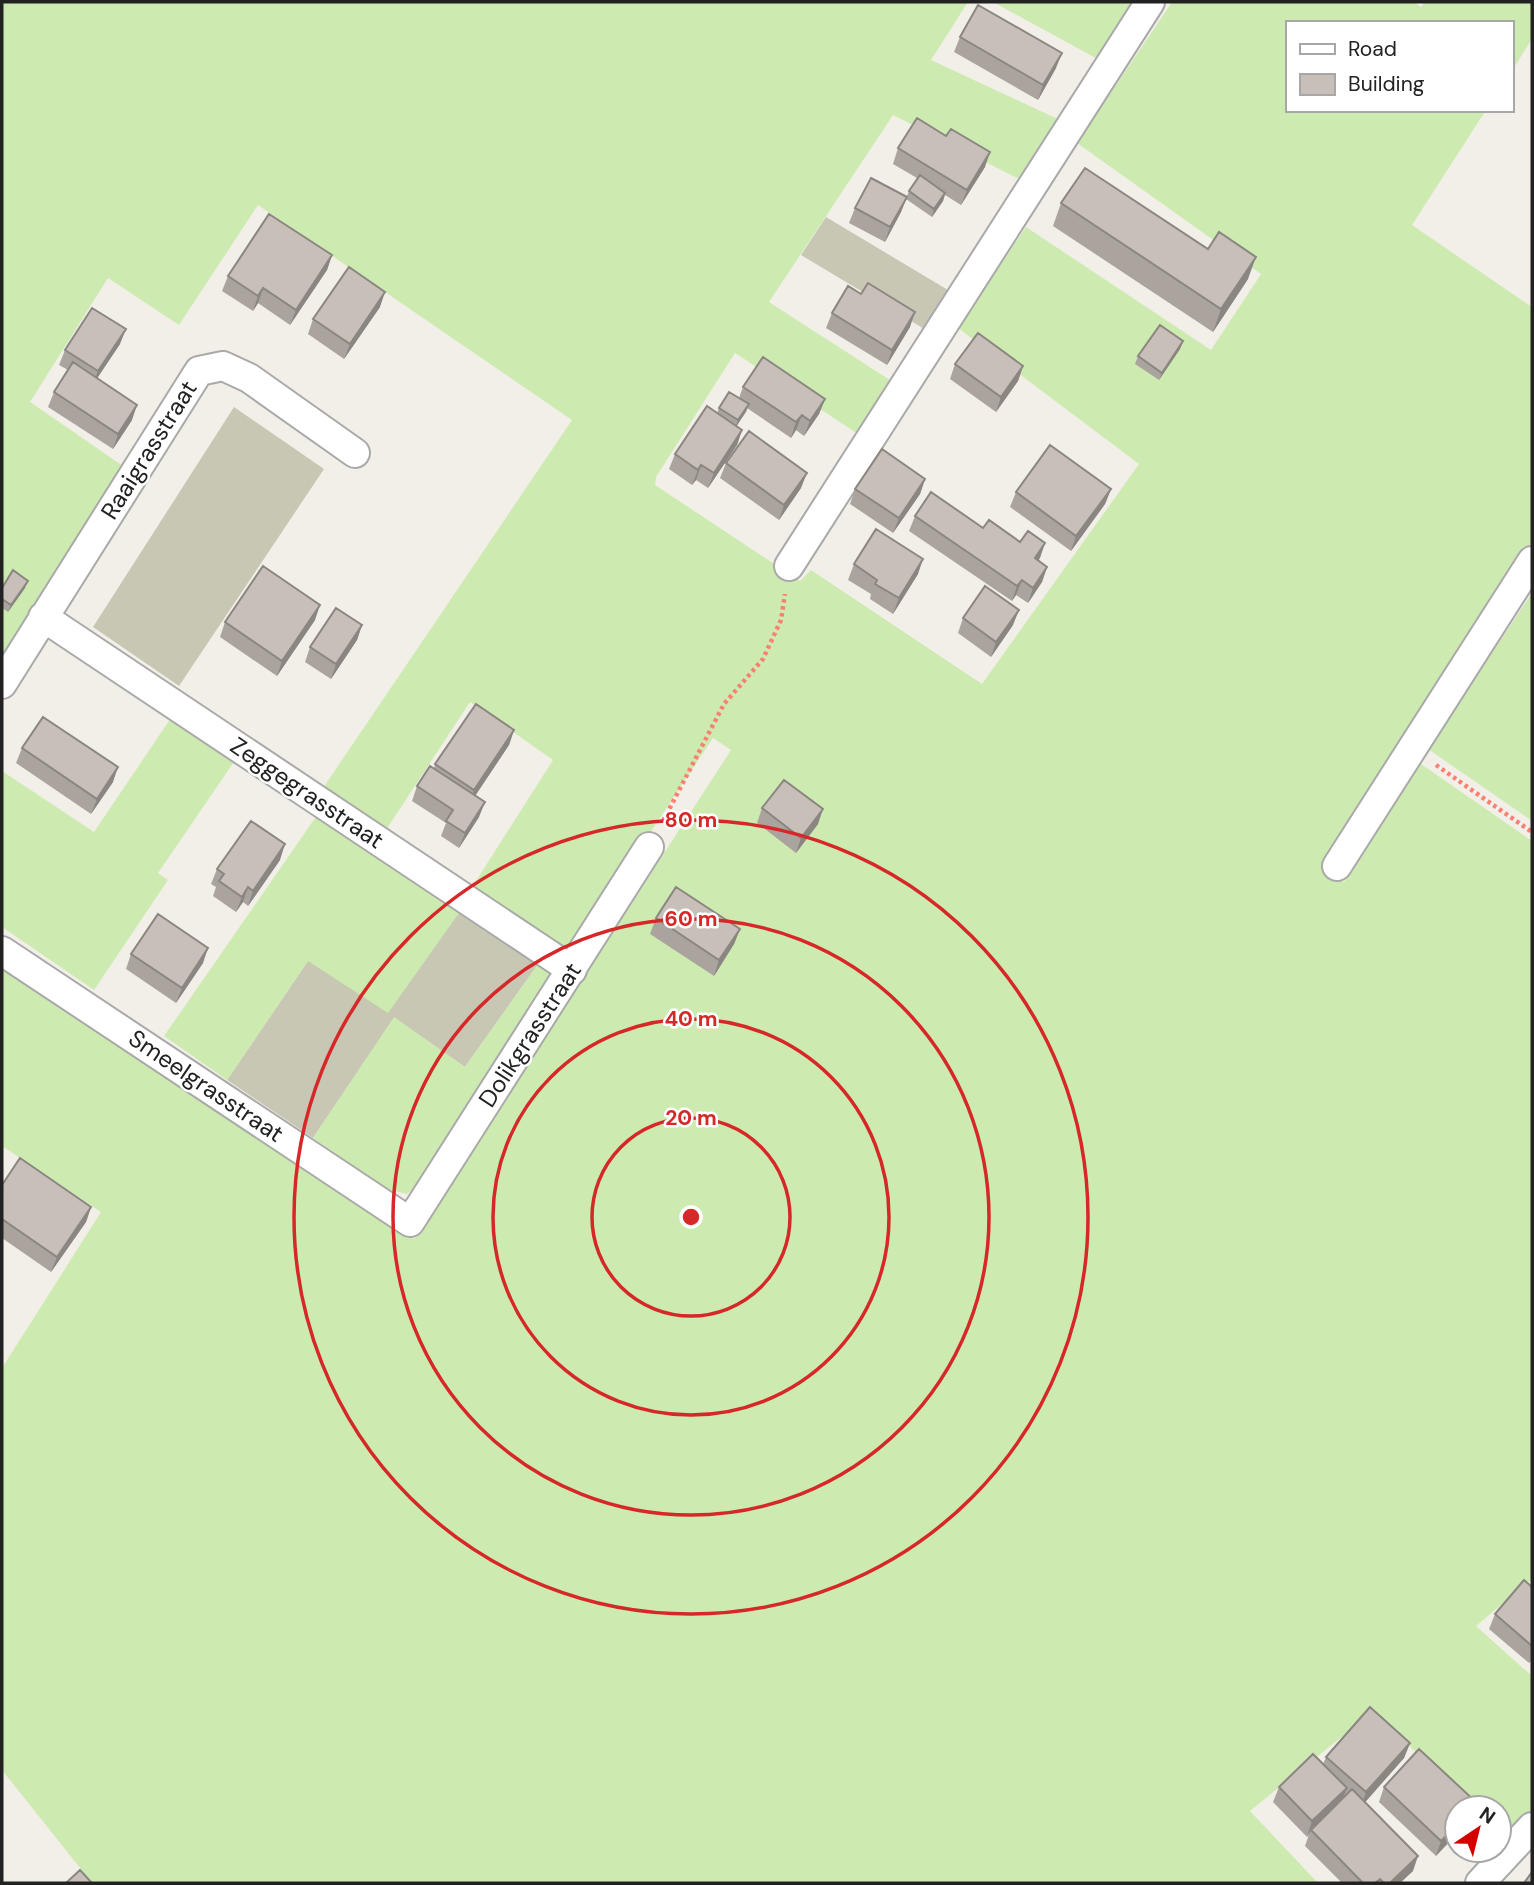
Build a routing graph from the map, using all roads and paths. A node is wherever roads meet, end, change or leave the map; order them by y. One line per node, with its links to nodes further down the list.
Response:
1 (1150, 2): 4 (street)
2 (355, 453): 5 (street, Raaigrasstraat)
3 (1532, 561): 7 (street)
4 (789, 566): 9 (path)
5 (43, 617): 6 (street, Raaigrasstraat); 12 (street, Zeggegrasstraat)
6 (2, 684)
7 (1412, 748): 8 (path); 10 (street)
8 (1532, 832)
9 (649, 847): 12 (street, Dolikgrasstraat)
10 (1337, 866)
11 (2, 951): 13 (street, Smeelgrasstraat)
12 (572, 970): 13 (street, Dolikgrasstraat)
13 (410, 1222)
14 (1532, 1827): 15 (street)
15 (1480, 1883)

